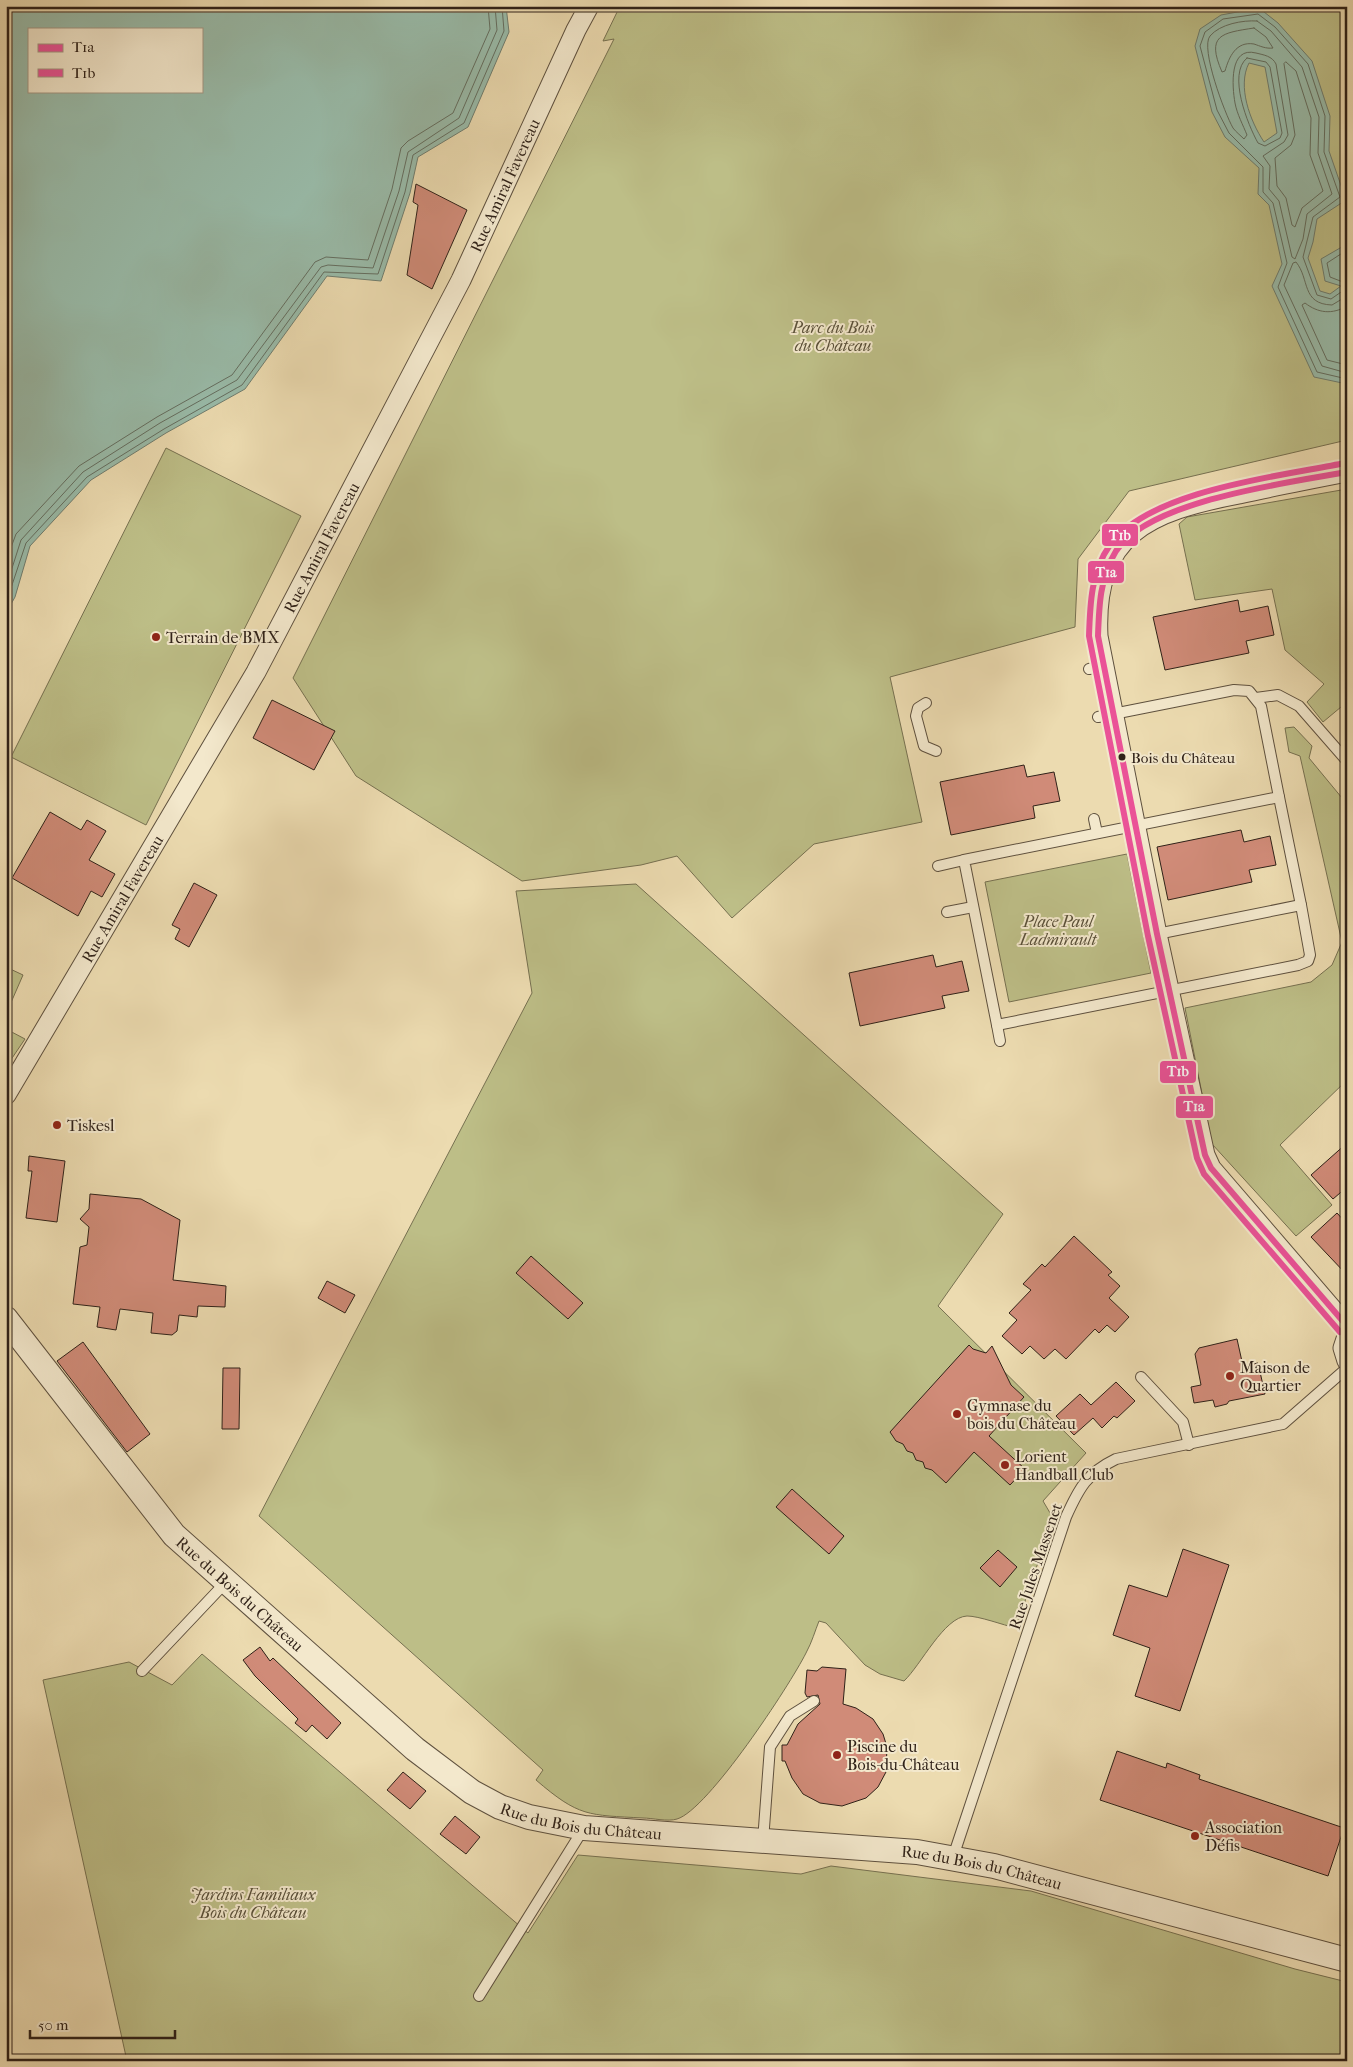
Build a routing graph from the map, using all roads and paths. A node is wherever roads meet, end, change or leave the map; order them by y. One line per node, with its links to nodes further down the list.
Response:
1 (589, 6): 21 (street, Rue Amiral Favereau)
2 (1347, 472): 5 (street)
3 (1256, 698): 5 (lane); 7 (lane); 8 (lane)
4 (926, 703): 6 (lane)
5 (1106, 716): 10 (street)
6 (936, 751)
7 (1347, 761)
8 (1279, 797): 10 (lane); 14 (lane)
9 (1094, 819): 11 (lane)
10 (1135, 826): 11 (lane); 17 (street)
11 (1097, 834): 12 (lane)
12 (964, 860): 13 (lane); 15 (lane)
13 (938, 866)
14 (1301, 905): 17 (lane); 18 (lane)
15 (973, 907): 16 (lane); 19 (lane)
16 (947, 912)
17 (1157, 934): 18 (street)
18 (1169, 991): 19 (lane); 23 (street)
19 (996, 1025): 20 (lane)
20 (1000, 1041)
21 (6, 1095)
22 (6, 1320): 29 (street, Rue du Bois du Château)
23 (1347, 1326)
24 (1347, 1336): 25 (street)
25 (1347, 1361)
26 (1347, 1368): 28 (lane, Rue Jules Massenet)
27 (1141, 1377): 28 (lane)
28 (1189, 1445): 34 (lane, Rue Jules Massenet)
29 (227, 1581): 30 (lane); 32 (street, Rue du Bois du Château)
30 (142, 1671)
31 (814, 1701): 33 (lane)
32 (584, 1828): 33 (street, Rue du Bois du Château); 36 (lane)
33 (763, 1841): 34 (street, Rue du Bois du Château)
34 (953, 1857): 35 (street, Rue du Bois du Château)
35 (1347, 1960)
36 (479, 1996)

